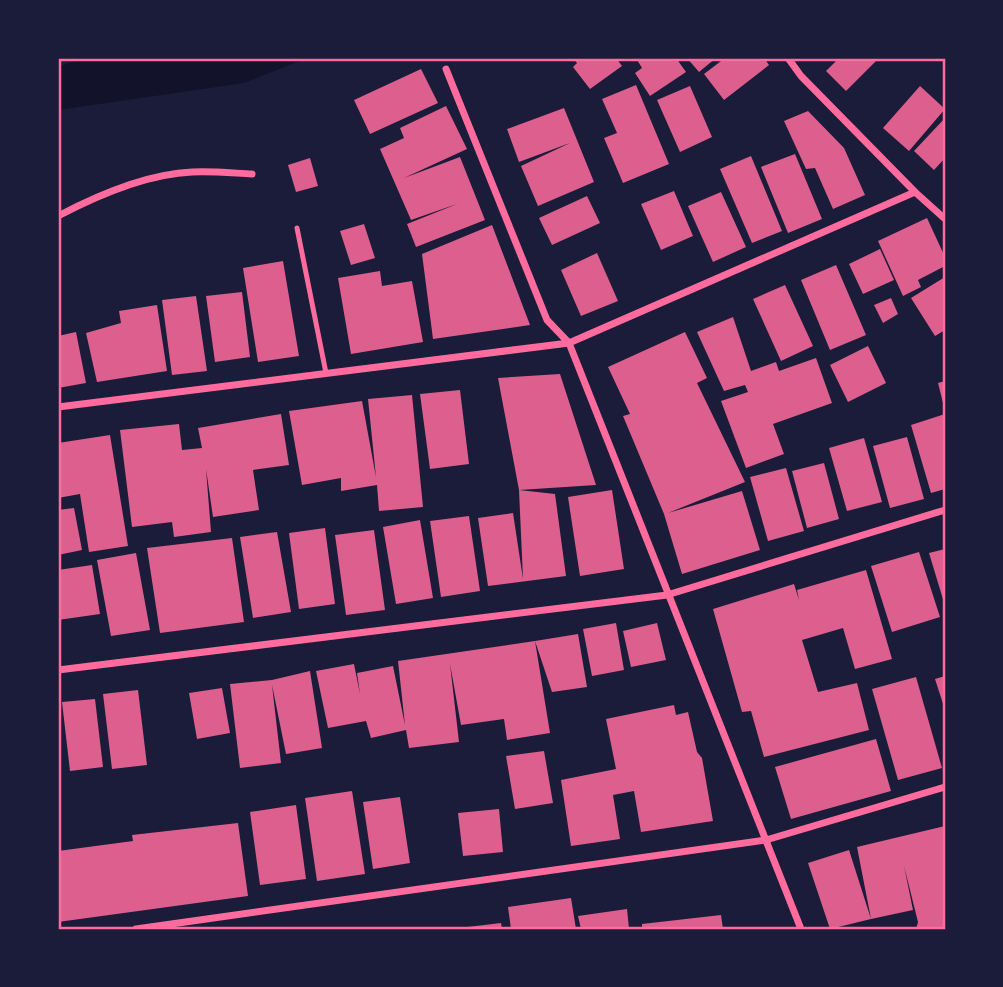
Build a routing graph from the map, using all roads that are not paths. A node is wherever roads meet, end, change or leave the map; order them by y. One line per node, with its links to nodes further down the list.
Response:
1 (788, 58): 4 (street)
2 (446, 69): 8 (street)
3 (252, 174): 5 (street)
4 (915, 192): 6 (street); 8 (street)
5 (58, 216)
6 (945, 219)
7 (297, 228): 9 (lane)
8 (569, 343): 9 (street); 12 (street)
9 (326, 373): 10 (street)
10 (58, 407)
11 (945, 510): 12 (street)
12 (667, 595): 13 (street); 15 (street)
13 (58, 670)
14 (945, 786): 15 (street)
15 (766, 840): 16 (street); 17 (street)
16 (136, 929)
17 (801, 929)

